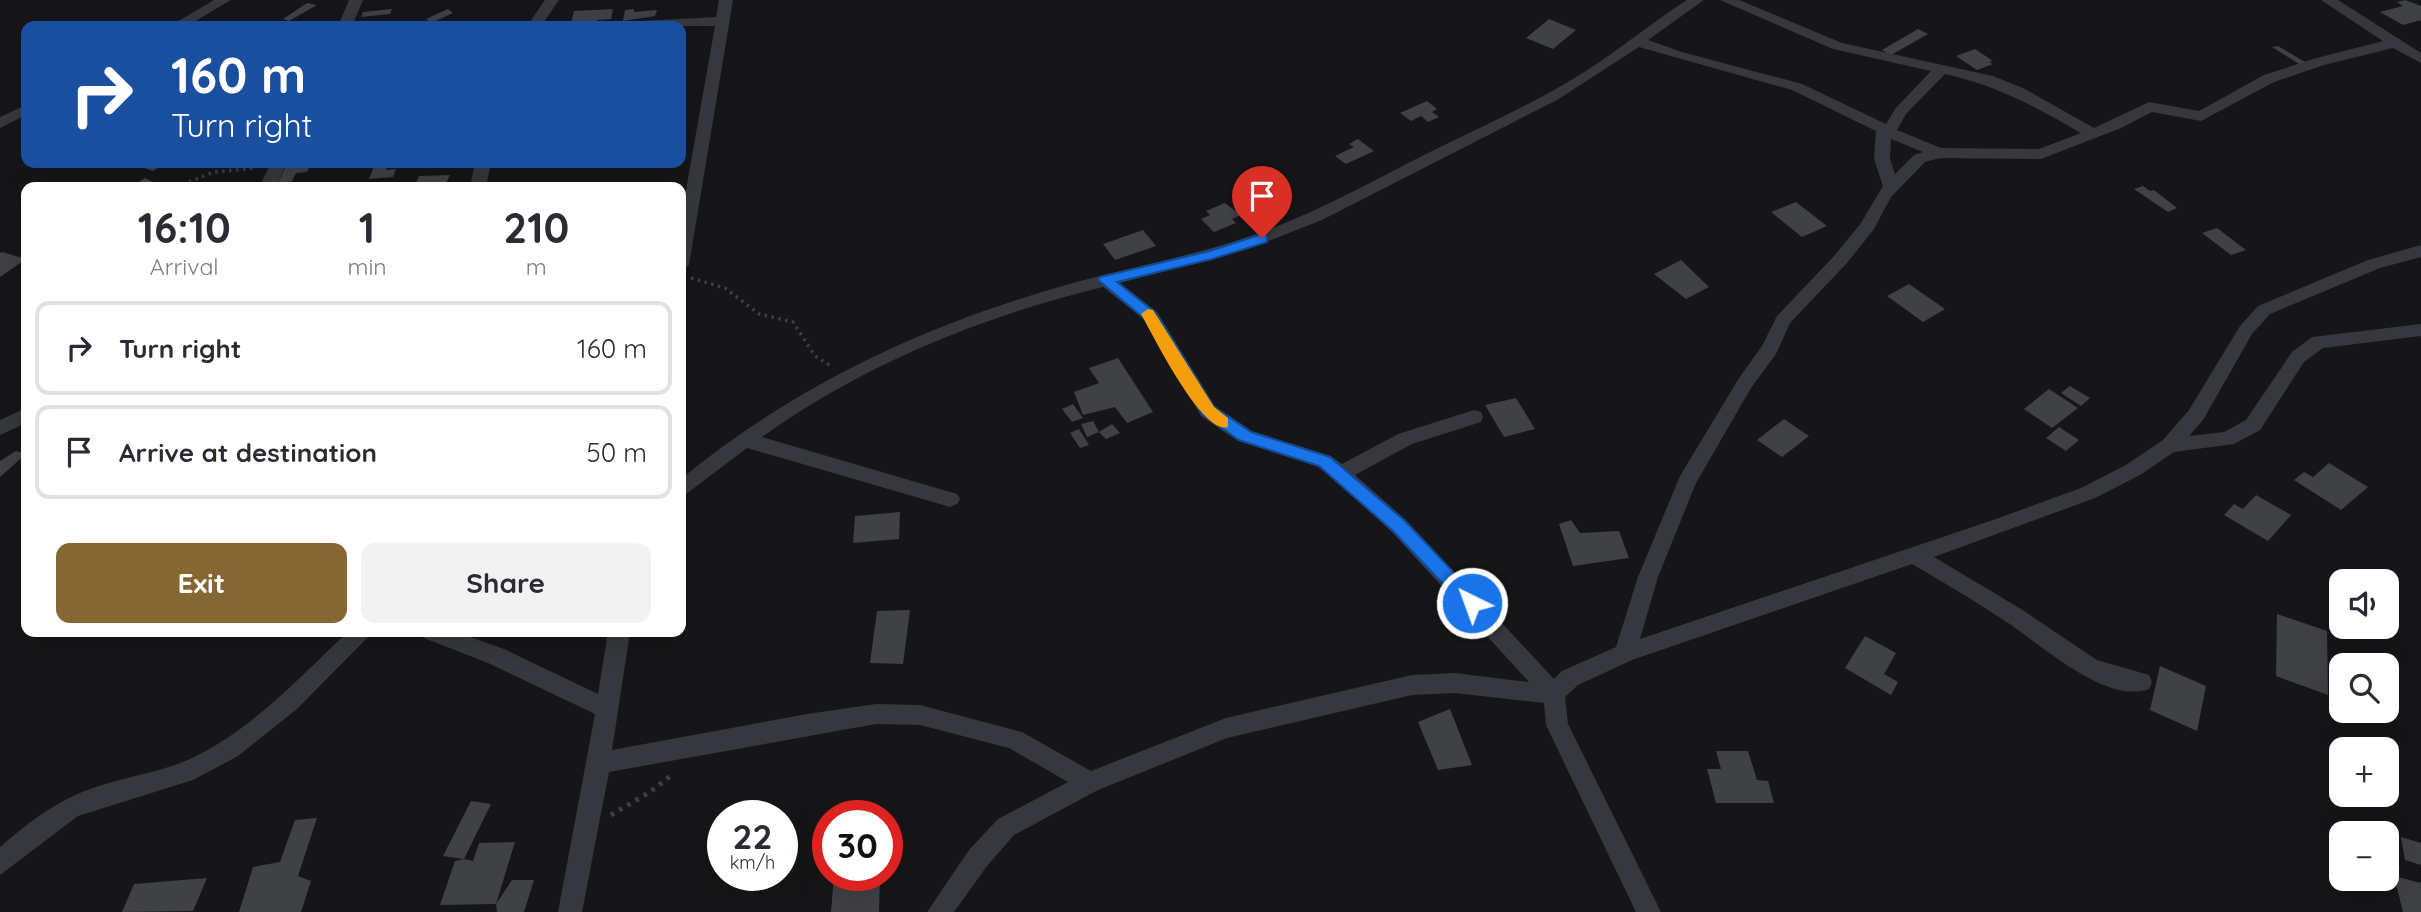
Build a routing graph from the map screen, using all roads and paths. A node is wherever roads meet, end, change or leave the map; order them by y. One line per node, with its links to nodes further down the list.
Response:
1 (224, 0): 8 (street)
2 (356, 0): 9 (street)
3 (552, 0): 10 (street)
4 (726, 0): 11 (street)
5 (1697, 0): 13 (street)
6 (1727, 0): 16 (street)
7 (2328, 0): 14 (street)
8 (186, 21)
9 (347, 21)
10 (537, 21)
11 (723, 21): 12 (street); 25 (street)
12 (686, 23)
13 (1637, 41): 19 (street); 28 (street)
14 (2394, 43): 15 (street); 20 (street)
15 (2421, 59)
16 (1941, 69): 19 (street); 20 (street)
17 (21, 112): 18 (street)
18 (0, 123)
19 (1886, 132): 21 (street); 24 (street)
20 (2093, 134): 21 (street)
21 (1940, 153): 24 (street)
22 (246, 168): 23 (path)
23 (189, 182)
24 (1891, 187): 43 (street)
25 (686, 225)
26 (2421, 251): 35 (street)
27 (686, 276): 30 (path)
28 (1105, 280): 30 (street); 36 (street)
29 (2421, 330): 35 (street)
30 (858, 374): 34 (street)
31 (1475, 417): 36 (street)
32 (21, 418): 33 (street)
33 (0, 428)
34 (742, 439): 37 (street); 38 (street)
35 (2170, 445): 39 (street)
36 (1342, 475): 45 (street)
37 (686, 486)
38 (950, 499)
39 (1911, 554): 43 (street); 44 (street)
40 (357, 637): 51 (street)
41 (445, 637): 46 (street)
42 (618, 637): 46 (street)
43 (1625, 653): 45 (street)
44 (2141, 682)
45 (1554, 694): 49 (street); 54 (street)
46 (607, 709): 47 (street)
47 (599, 763): 49 (street); 50 (street)
48 (676, 771): 50 (path)
49 (1090, 782): 53 (street)
50 (587, 825): 52 (street)
51 (0, 863)
52 (570, 912)
53 (939, 912)
54 (1649, 912)

